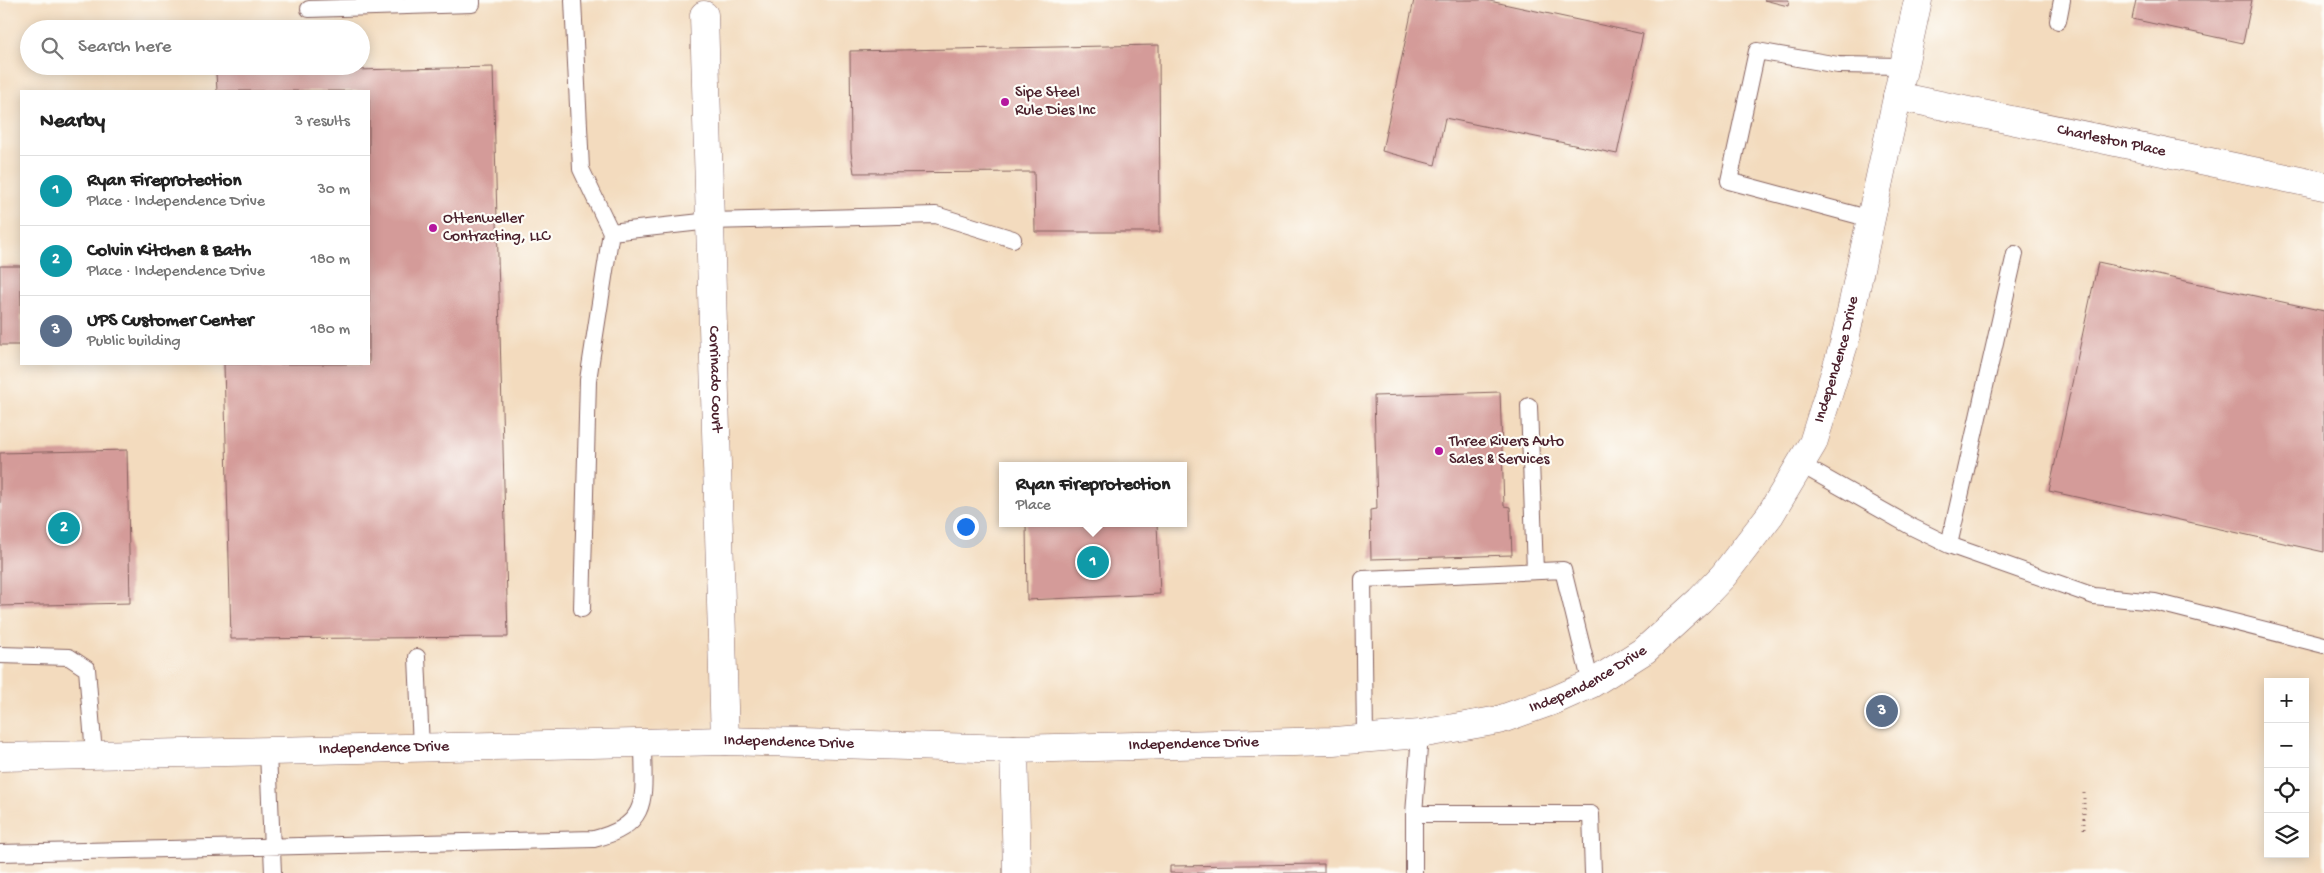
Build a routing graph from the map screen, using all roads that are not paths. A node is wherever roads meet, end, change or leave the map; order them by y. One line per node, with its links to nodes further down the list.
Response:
1 (472, 0): 6 (lane)
2 (574, 0): 13 (lane)
3 (1918, 0): 8 (street, Independence Drive)
4 (2062, 0): 7 (lane)
5 (707, 8): 12 (street, Corrinado Court)
6 (309, 9)
7 (2058, 21)
8 (1903, 66): 9 (street, Independence Drive); 11 (lane)
9 (1897, 96): 10 (street, Charleston Place); 11 (street, Independence Drive)
10 (2324, 186)
11 (1871, 219): 17 (street, Independence Drive)
12 (710, 220): 13 (lane); 14 (lane); 27 (street, Corrinado Court)
13 (611, 232): 20 (lane)
14 (1013, 239)
15 (2015, 254): 18 (lane)
16 (1529, 406): 19 (lane)
17 (1800, 464): 18 (lane); 24 (street, Independence Drive)
18 (1949, 545): 21 (lane)
19 (1535, 571): 24 (lane); 26 (lane)
20 (582, 609)
21 (2324, 645)
22 (0, 655): 32 (lane)
23 (417, 657): 29 (lane)
24 (1591, 684): 25 (street, Independence Drive)
25 (1420, 734): 26 (street, Independence Drive); 34 (lane)
26 (1365, 738): 30 (street, Independence Drive)
27 (726, 741): 28 (street, Independence Drive); 30 (street, Independence Drive)
28 (643, 743): 29 (street, Independence Drive); 35 (lane)
29 (421, 748): 31 (street, Independence Drive)
30 (1014, 749): 38 (street)
31 (268, 752): 32 (street, Independence Drive); 35 (lane)
32 (94, 754): 33 (street, Independence Drive)
33 (0, 757)
34 (1414, 814): 39 (lane); 40 (lane)
35 (272, 847): 36 (lane); 37 (lane)
36 (0, 853)
37 (273, 873)
38 (1017, 873)
39 (1414, 873)
40 (1593, 873)

